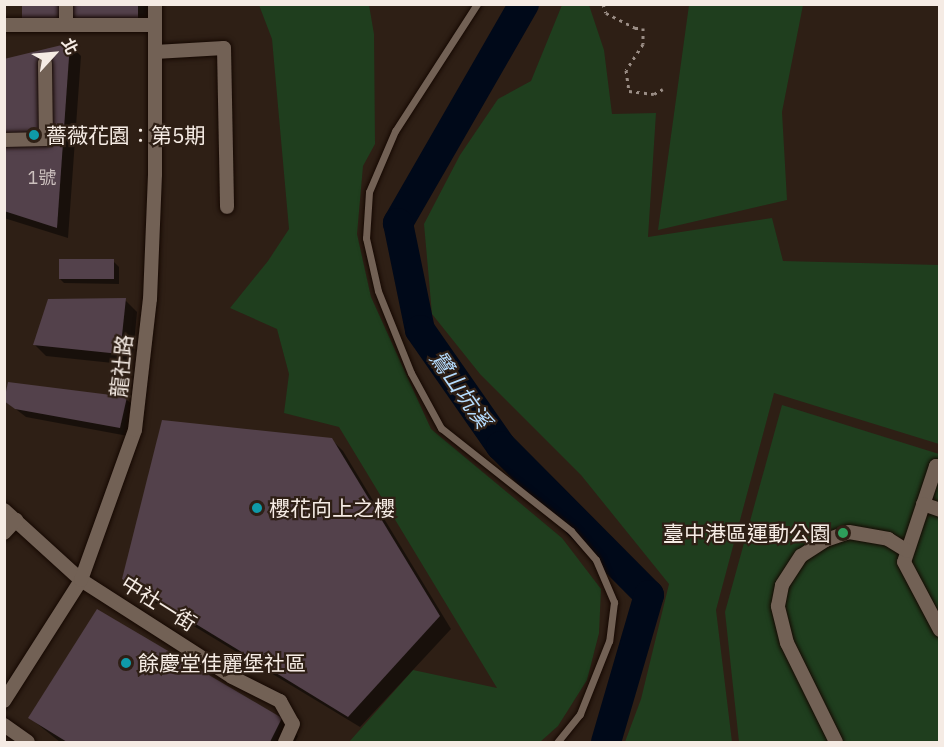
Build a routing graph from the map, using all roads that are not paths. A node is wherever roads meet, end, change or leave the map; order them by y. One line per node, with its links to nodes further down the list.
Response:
1 (66, 4): 5 (street)
2 (155, 4): 6 (street, 龍社路)
3 (477, 4): 24 (lane)
4 (4, 25): 5 (street)
5 (66, 25): 6 (street)
6 (155, 25): 7 (street, 龍社路)
7 (155, 52): 10 (street); 18 (street, 龍社路)
8 (45, 63): 9 (street)
9 (4, 140)
10 (227, 207)
11 (939, 467): 12 (street)
12 (923, 504): 14 (street); 17 (street)
13 (4, 510): 15 (street, 中社一街)
14 (939, 510)
15 (16, 520): 16 (street); 18 (street, 中社一街)
16 (4, 533)
17 (907, 551): 19 (street); 25 (street)
18 (81, 580): 20 (street, 龍社路); 23 (street, 中社一街)
19 (939, 630)
20 (4, 701)
21 (4, 725): 22 (street)
22 (28, 742)
23 (285, 742)
24 (557, 742)
25 (836, 742)

